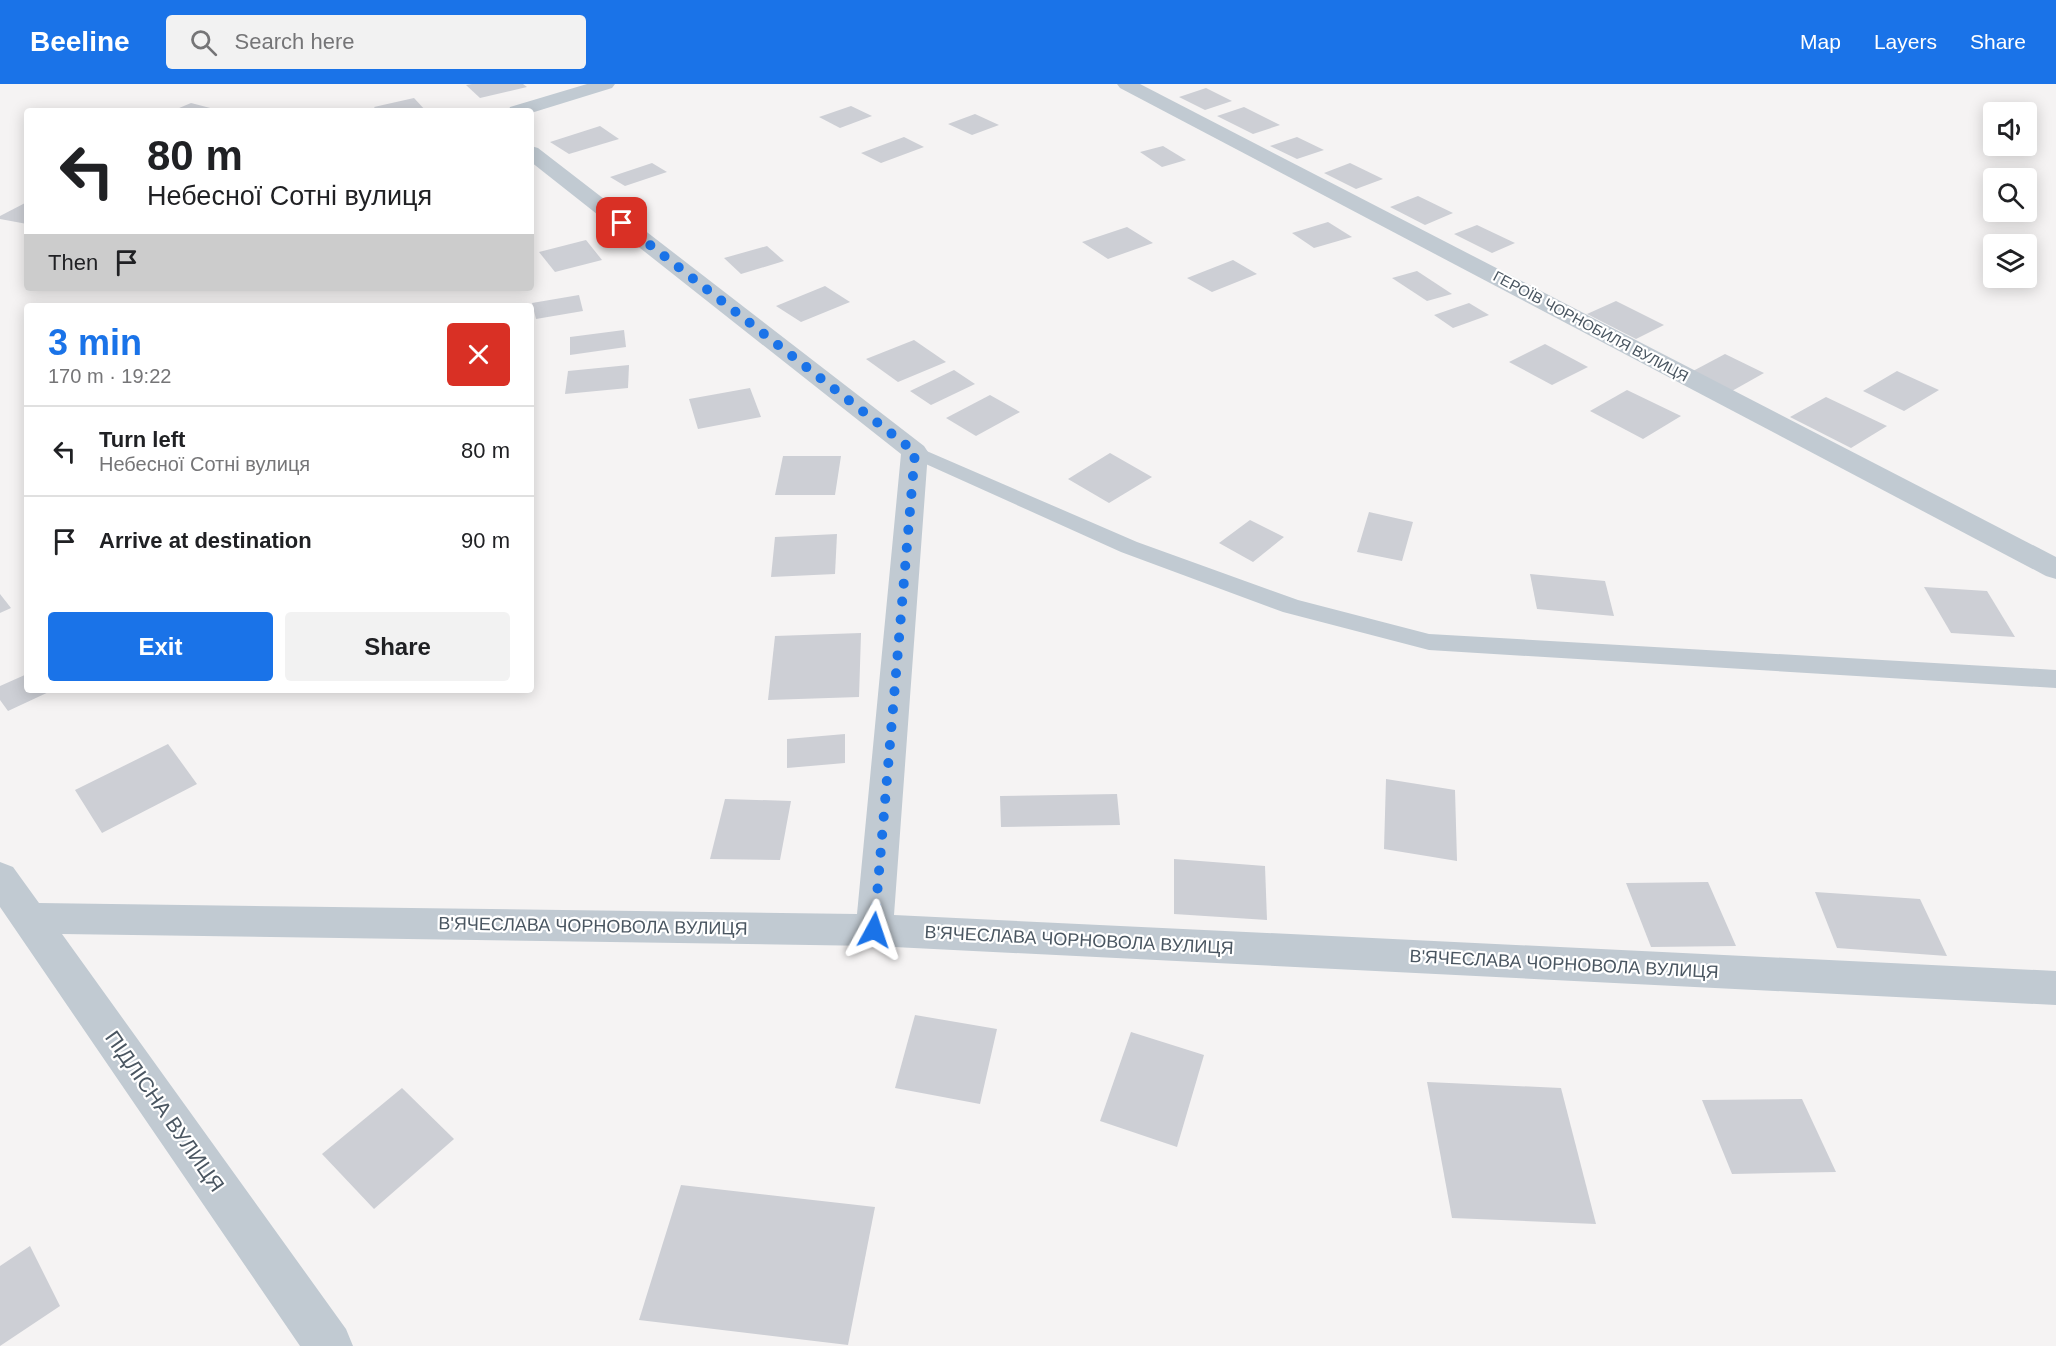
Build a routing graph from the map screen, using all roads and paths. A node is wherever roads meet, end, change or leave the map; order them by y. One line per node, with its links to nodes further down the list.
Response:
1 (606, 84): 3 (street)
2 (1126, 84): 6 (street, ГЕРОЇВ ЧОРНОБИЛЯ ВУЛИЦЯ)
3 (527, 108)
4 (534, 154): 5 (street)
5 (915, 452): 7 (lane); 10 (street)
6 (2056, 569)
7 (2056, 679)
8 (0, 877): 9 (street, ПІДЛІСНА ВУЛИЦЯ)
9 (29, 918): 10 (street, В'ЯЧЕСЛАВА ЧОРНОВОЛА ВУЛИЦЯ); 12 (street, ПІДЛІСНА ВУЛИЦЯ)
10 (874, 930): 11 (street, В'ЯЧЕСЛАВА ЧОРНОВОЛА ВУЛИЦЯ)
11 (2056, 988)
12 (329, 1346)

